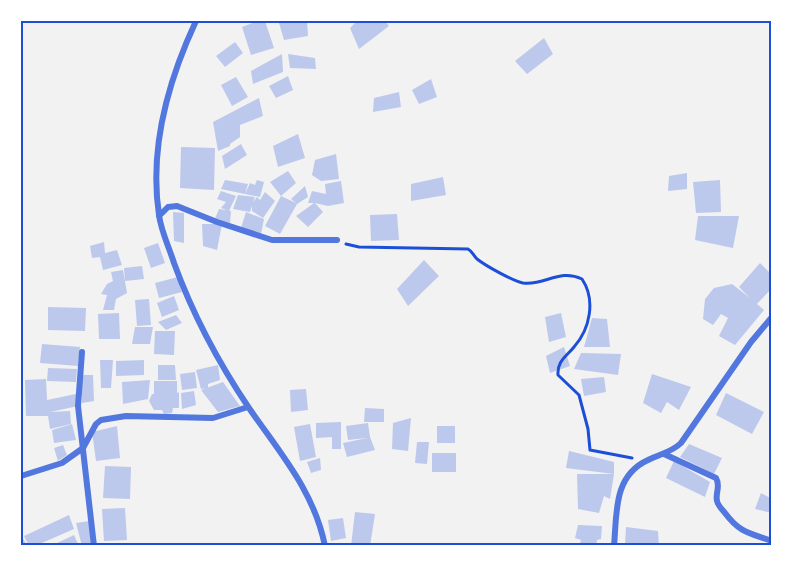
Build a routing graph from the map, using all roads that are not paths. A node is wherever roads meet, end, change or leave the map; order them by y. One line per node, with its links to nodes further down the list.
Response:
1 (196, 21): 2 (street)
2 (159, 216): 3 (street); 6 (street)
3 (337, 240)
4 (772, 317): 8 (street)
5 (82, 352): 7 (street)
6 (248, 407): 7 (street); 12 (street)
7 (83, 448): 9 (street); 11 (street)
8 (664, 453): 10 (street); 13 (street)
9 (21, 476)
10 (772, 541)
11 (94, 546)
12 (326, 546)
13 (614, 546)

